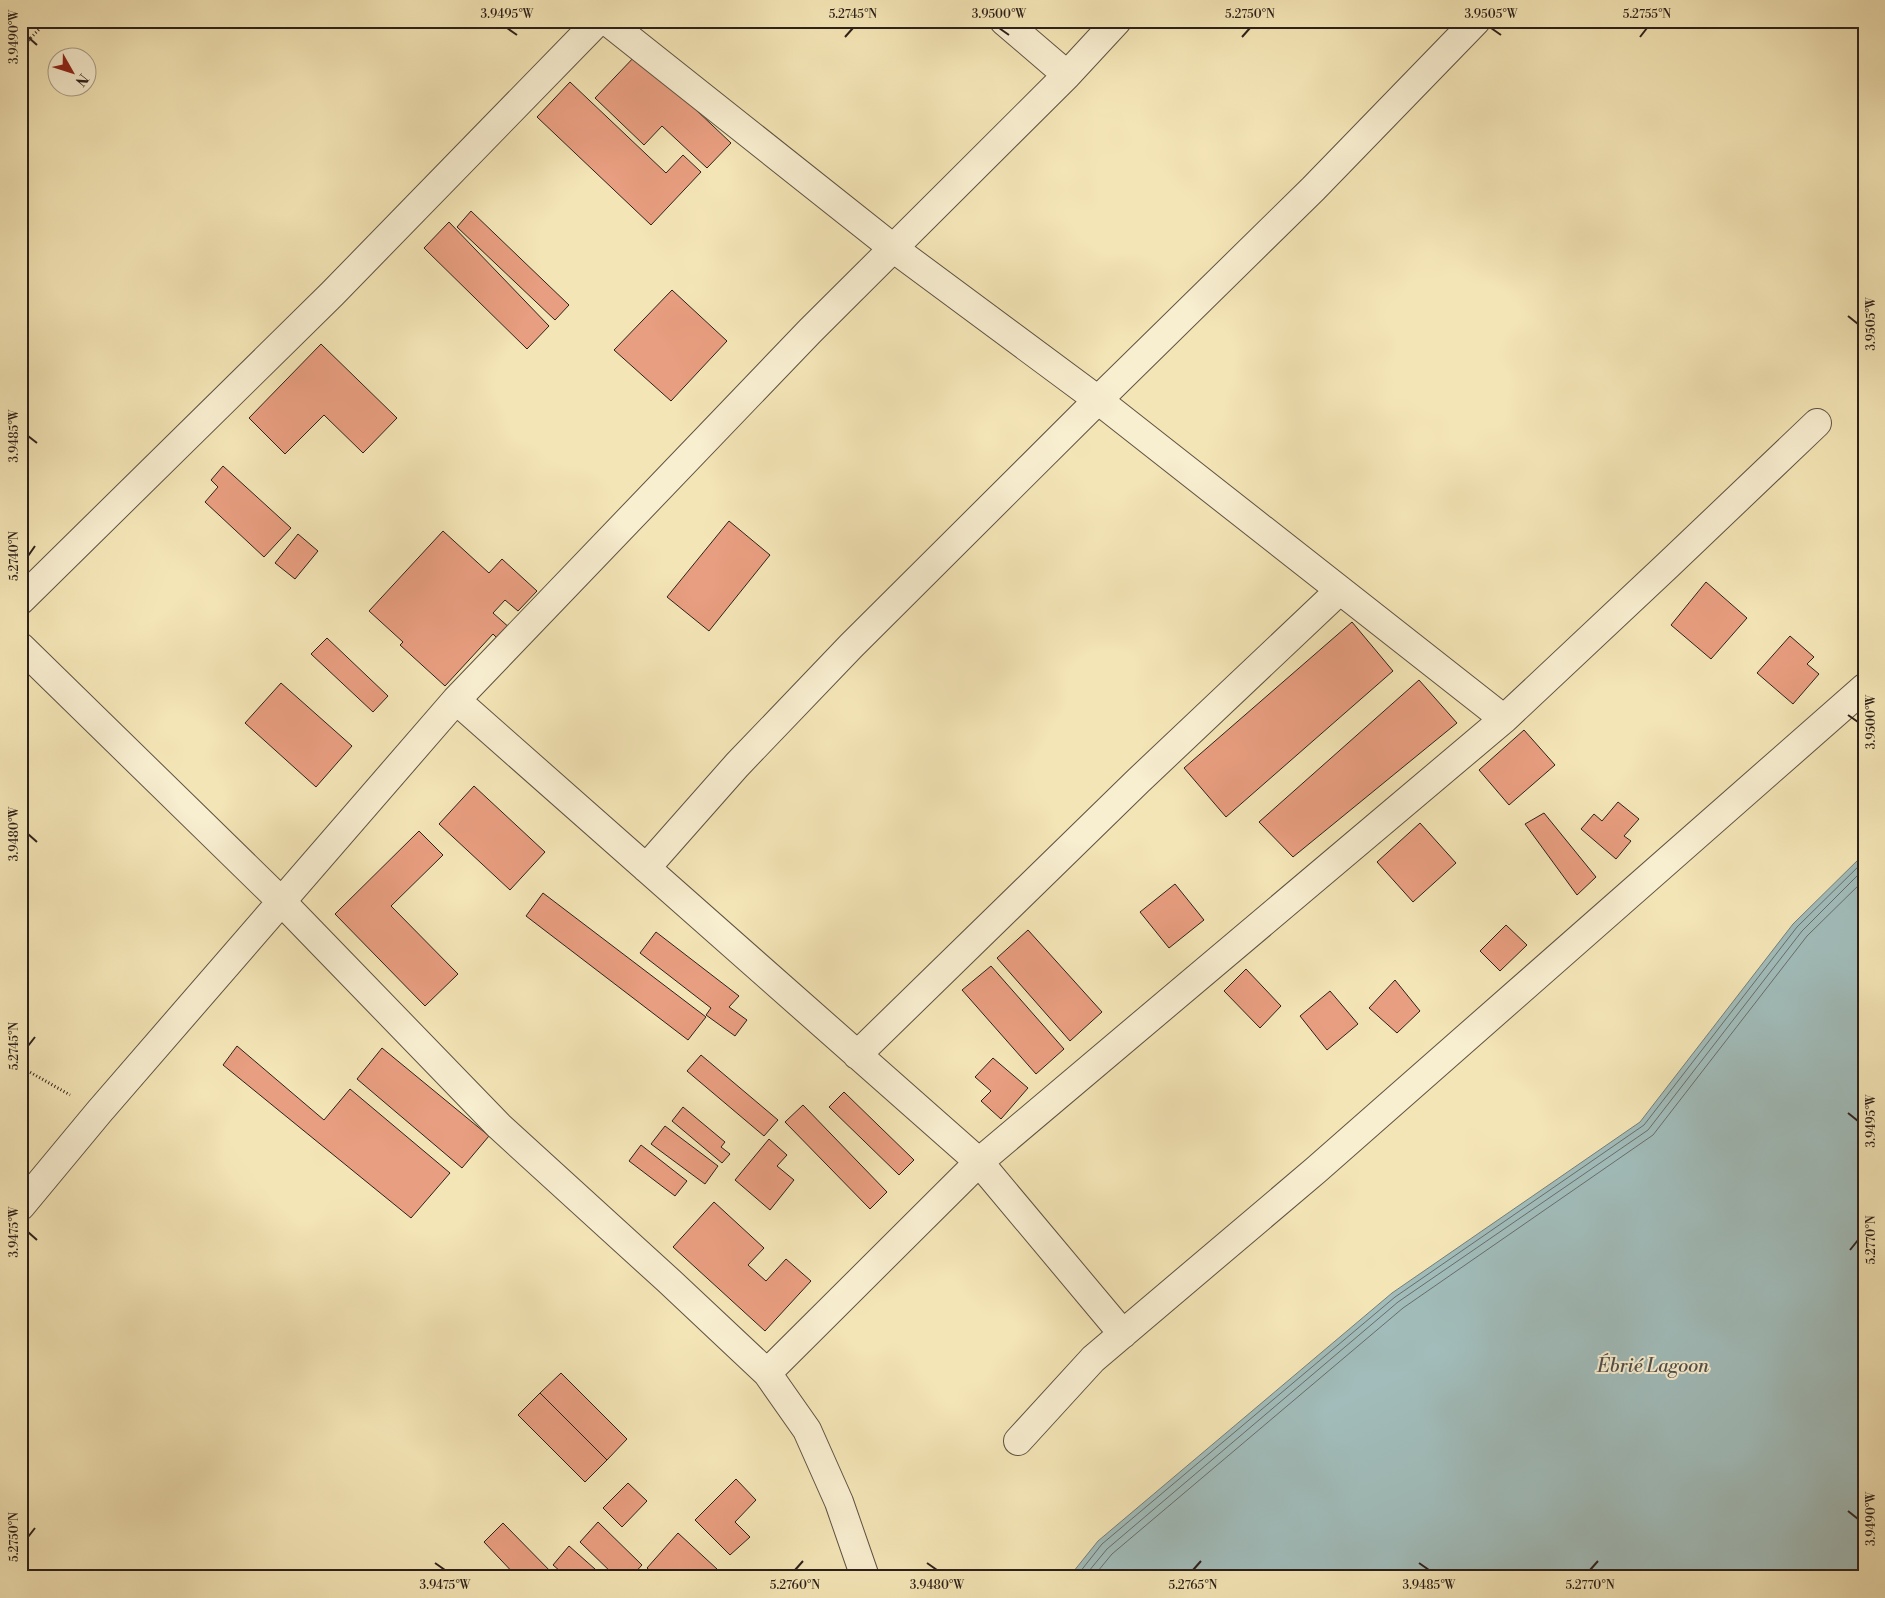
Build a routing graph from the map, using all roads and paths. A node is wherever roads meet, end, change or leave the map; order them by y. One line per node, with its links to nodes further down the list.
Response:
1 (47, 21): 7 (path)
2 (598, 21): 13 (street)
3 (607, 21): 9 (street)
4 (1004, 21): 8 (street)
5 (1117, 21): 8 (street)
6 (1476, 21): 10 (street)
7 (21, 48)
8 (1067, 74): 9 (street)
9 (893, 248): 10 (street); 16 (street)
10 (1098, 400): 12 (street); 18 (street)
11 (1817, 423): 17 (street)
12 (1340, 590): 17 (street); 20 (street)
13 (21, 600)
14 (21, 647): 19 (street)
15 (1864, 688): 25 (street)
16 (456, 700): 18 (street); 19 (street)
17 (1504, 719): 23 (street)
18 (646, 868): 20 (street)
19 (281, 901): 22 (street); 26 (street)
20 (858, 1055): 23 (street)
21 (21, 1067): 22 (path)
22 (99, 1112): 24 (street)
23 (979, 1162): 25 (street); 26 (street)
24 (21, 1206)
25 (1122, 1334): 27 (street)
26 (766, 1374): 28 (street)
27 (1018, 1441)
28 (865, 1577)

